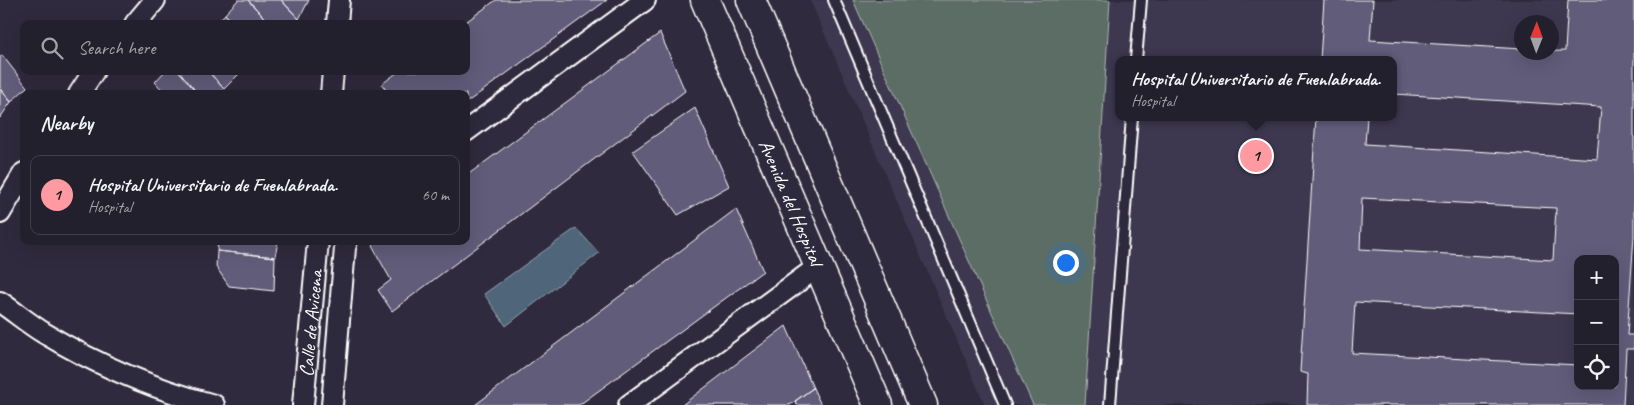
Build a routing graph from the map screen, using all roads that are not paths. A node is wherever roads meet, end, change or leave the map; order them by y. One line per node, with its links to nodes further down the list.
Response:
1 (156, 0): 8 (street)
2 (339, 0): 9 (street)
3 (645, 0): 16 (street)
4 (705, 0): 21 (main road, Avenida del Hospital)
5 (751, 0): 28 (main road, Avenida del Hospital)
6 (834, 0): 29 (lane)
7 (1141, 0): 10 (lane)
8 (138, 20)
9 (337, 20)
10 (1136, 56)
11 (91, 75): 13 (street)
12 (333, 75): 14 (street)
13 (81, 90)
14 (331, 90)
15 (1132, 121): 30 (lane)
16 (470, 128)
17 (20, 180): 18 (street)
18 (0, 213)
19 (318, 245): 24 (street, Calle de Avicena)
20 (346, 245): 25 (street)
21 (819, 266): 26 (street); 27 (main road, Avenida del Hospital)
22 (0, 302): 23 (street)
23 (214, 405)
24 (303, 405)
25 (332, 405)
26 (629, 405)
27 (878, 405)
28 (923, 405)
29 (1004, 405)
30 (1110, 405)

